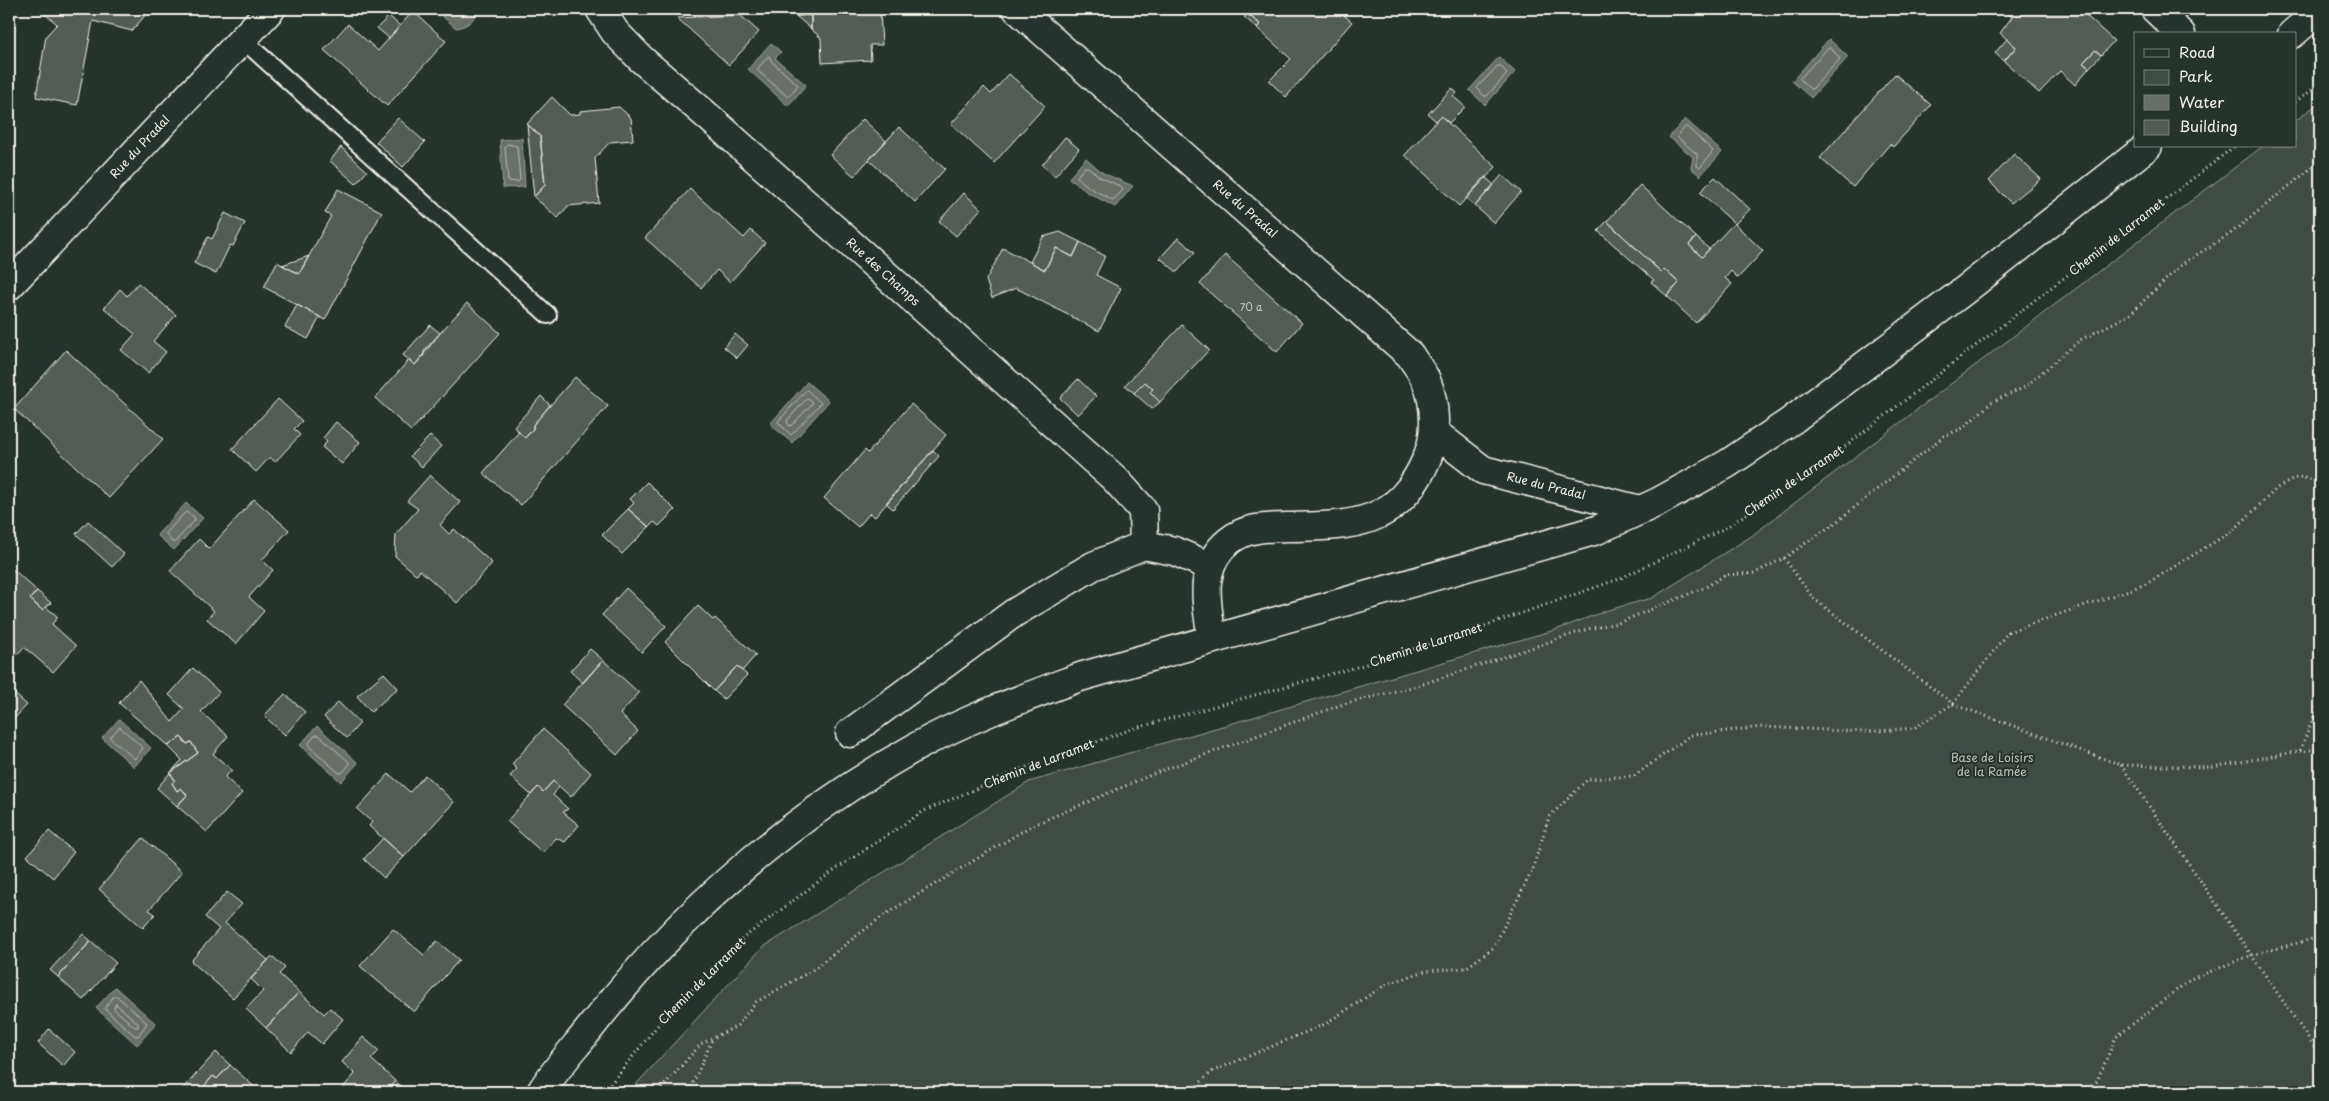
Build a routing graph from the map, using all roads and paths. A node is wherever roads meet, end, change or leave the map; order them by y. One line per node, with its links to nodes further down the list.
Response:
1 (272, 9): 10 (street, Rue du Pradal)
2 (600, 9): 21 (street, Rue des Champs)
3 (1017, 9): 18 (street, Rue du Pradal)
4 (2155, 9): 7 (street)
5 (2320, 10): 8 (street)
6 (2320, 24): 9 (street)
7 (2179, 32)
8 (2294, 32)
9 (2296, 39)
10 (242, 40): 16 (street, Rue du Pradal); 17 (lane)
11 (2320, 84): 12 (path)
12 (2296, 101)
13 (2145, 148): 20 (street)
14 (2232, 148): 36 (path, Chemin de Larramet)
15 (2320, 161): 22 (path)
16 (9, 286)
17 (548, 315)
18 (1434, 432): 20 (street, Rue du Pradal); 23 (street, Rue du Pradal)
19 (2320, 481): 26 (path)
20 (1640, 510): 24 (street)
21 (1144, 546): 23 (street); 27 (street)
22 (1784, 558): 26 (path); 33 (path)
23 (1209, 566): 24 (street, Rue du Pradal)
24 (1212, 639): 35 (street)
25 (2320, 701): 29 (path)
26 (1953, 704): 30 (path); 39 (path)
27 (850, 733)
28 (2320, 749): 29 (path)
29 (2300, 751): 30 (path)
30 (2121, 765): 32 (path)
31 (2320, 937): 32 (path)
32 (2252, 955): 34 (path); 40 (path)
33 (714, 1038): 37 (path); 38 (path)
34 (2320, 1055)
35 (540, 1092)
36 (604, 1092)
37 (658, 1092)
38 (689, 1092)
39 (1190, 1092)
40 (2085, 1092)

